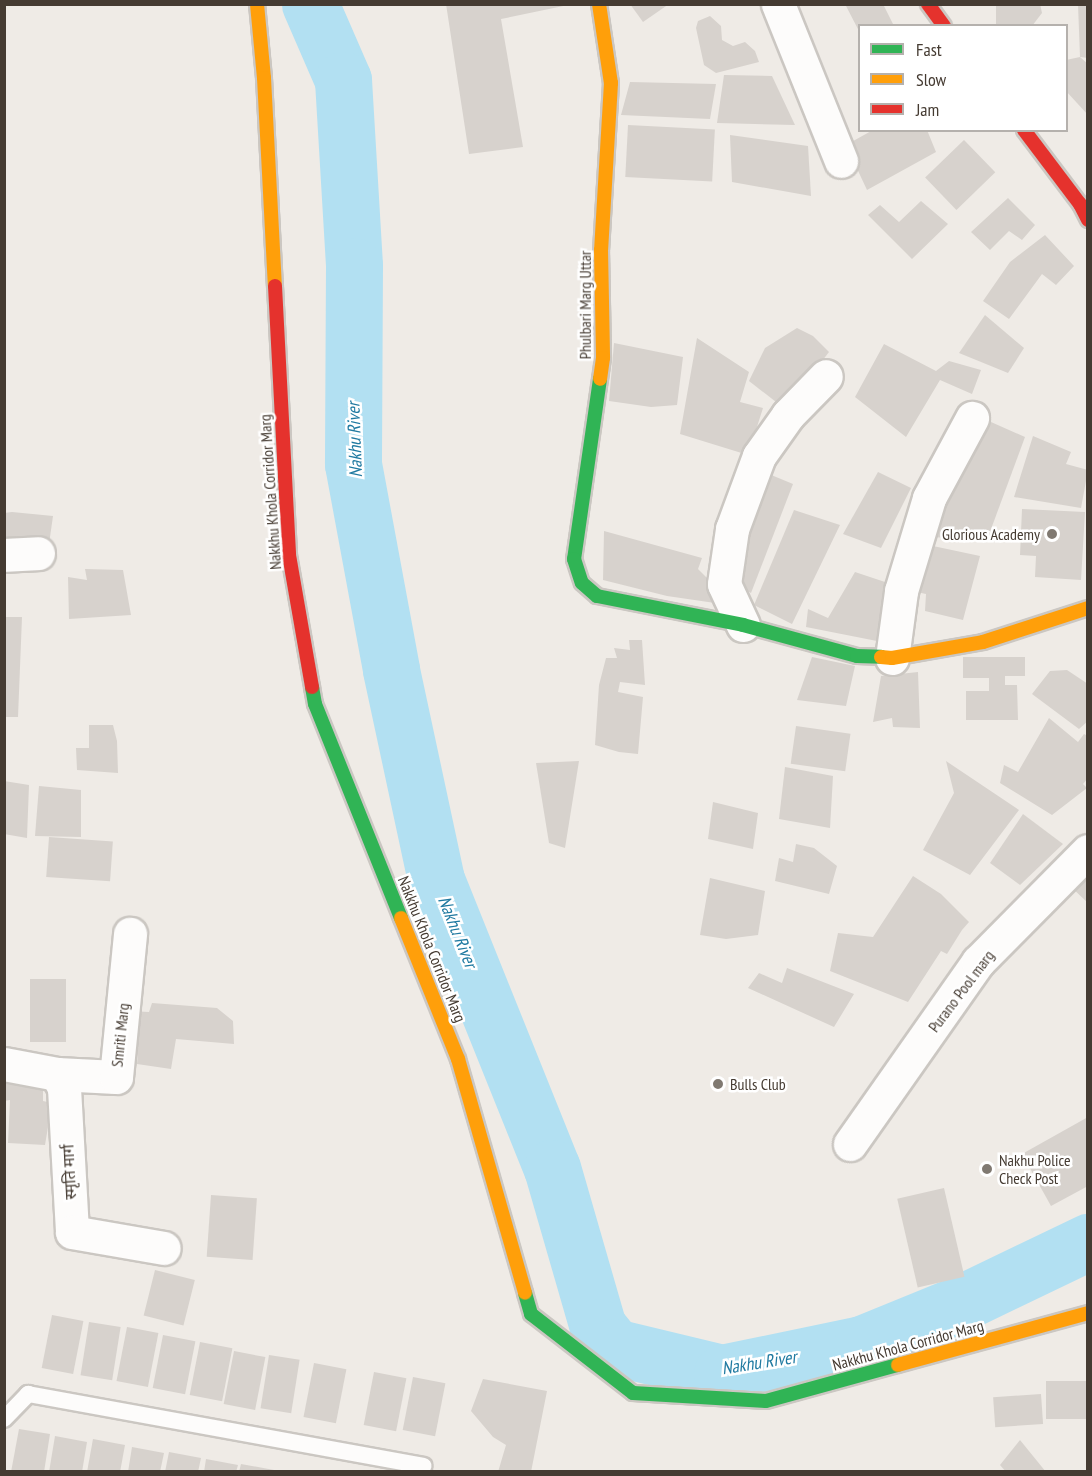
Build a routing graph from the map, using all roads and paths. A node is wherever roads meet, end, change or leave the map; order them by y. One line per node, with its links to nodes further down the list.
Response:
1 (257, 4): 22 (street, Nakkhu Khola Corridor Marg)
2 (599, 4): 14 (street, Phulbari Marg Uttar)
3 (778, 4): 7 (street)
4 (928, 4): 5 (street)
5 (943, 24)
6 (1026, 132): 8 (street)
7 (842, 160)
8 (1085, 207)
9 (826, 376): 14 (street)
10 (972, 418): 15 (street)
11 (38, 553): 12 (street)
12 (4, 555)
13 (1088, 608): 15 (street)
14 (743, 625): 15 (street)
15 (892, 658)
16 (1088, 851): 20 (street, Purano Pool marg)
17 (130, 934): 19 (street, Smriti Marg)
18 (4, 1064): 19 (street)
19 (57, 1074): 21 (street, स्मृति मार्ग)
20 (850, 1144)
21 (164, 1248)
22 (1088, 1313)
23 (4, 1419): 24 (lane)
24 (424, 1466)

